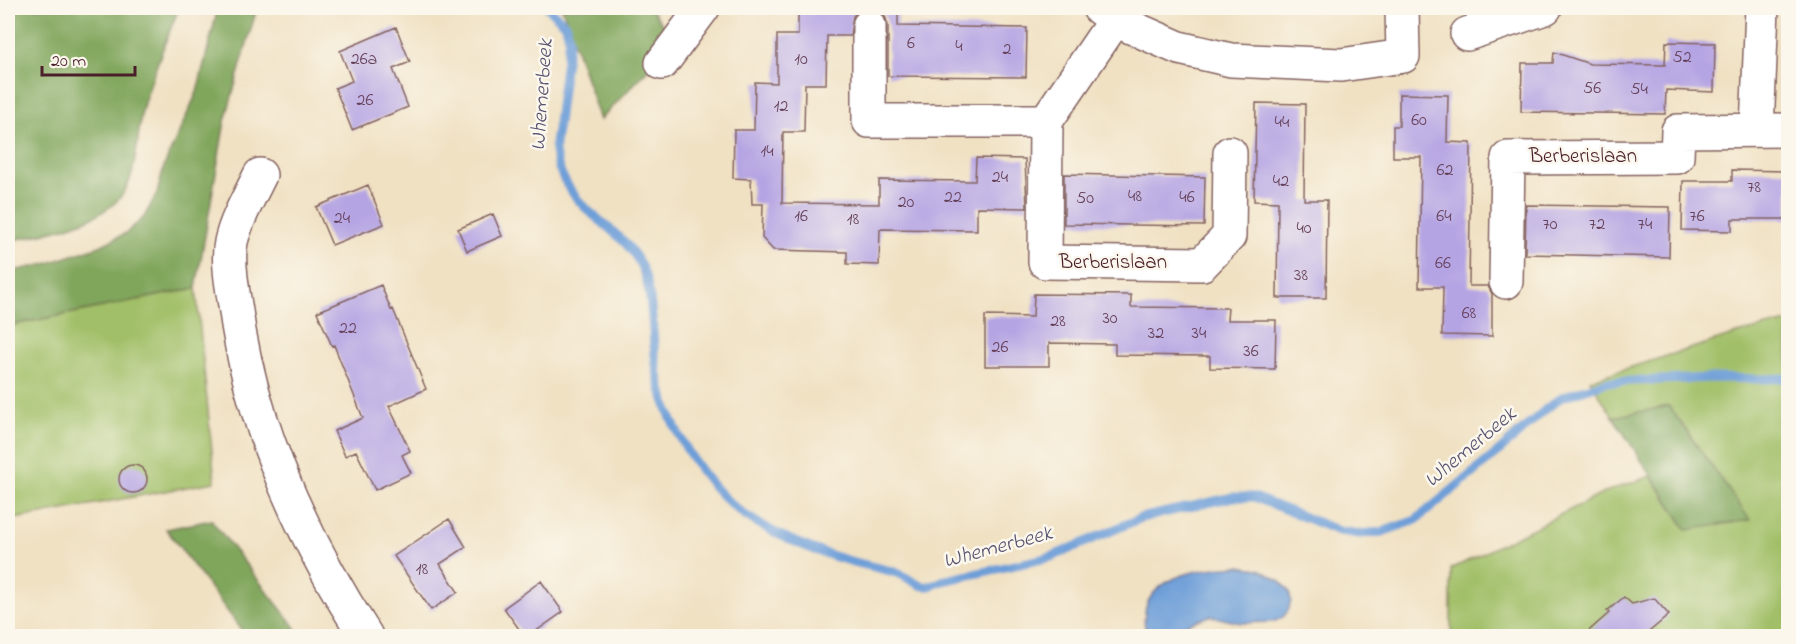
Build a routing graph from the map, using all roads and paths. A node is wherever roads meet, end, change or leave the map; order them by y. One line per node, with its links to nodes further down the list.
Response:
1 (703, 8): 8 (street)
2 (1402, 8): 5 (street)
3 (1545, 8): 7 (street)
4 (1761, 8): 10 (street, Berberislaan)
5 (1107, 14): 9 (street)
6 (869, 26): 9 (street)
7 (1467, 34)
8 (662, 63)
9 (1046, 121): 11 (street, Berberislaan)
10 (1773, 130): 13 (street, Berberislaan)
11 (1230, 153)
12 (260, 175): 14 (street)
13 (1506, 282)
14 (366, 636)

